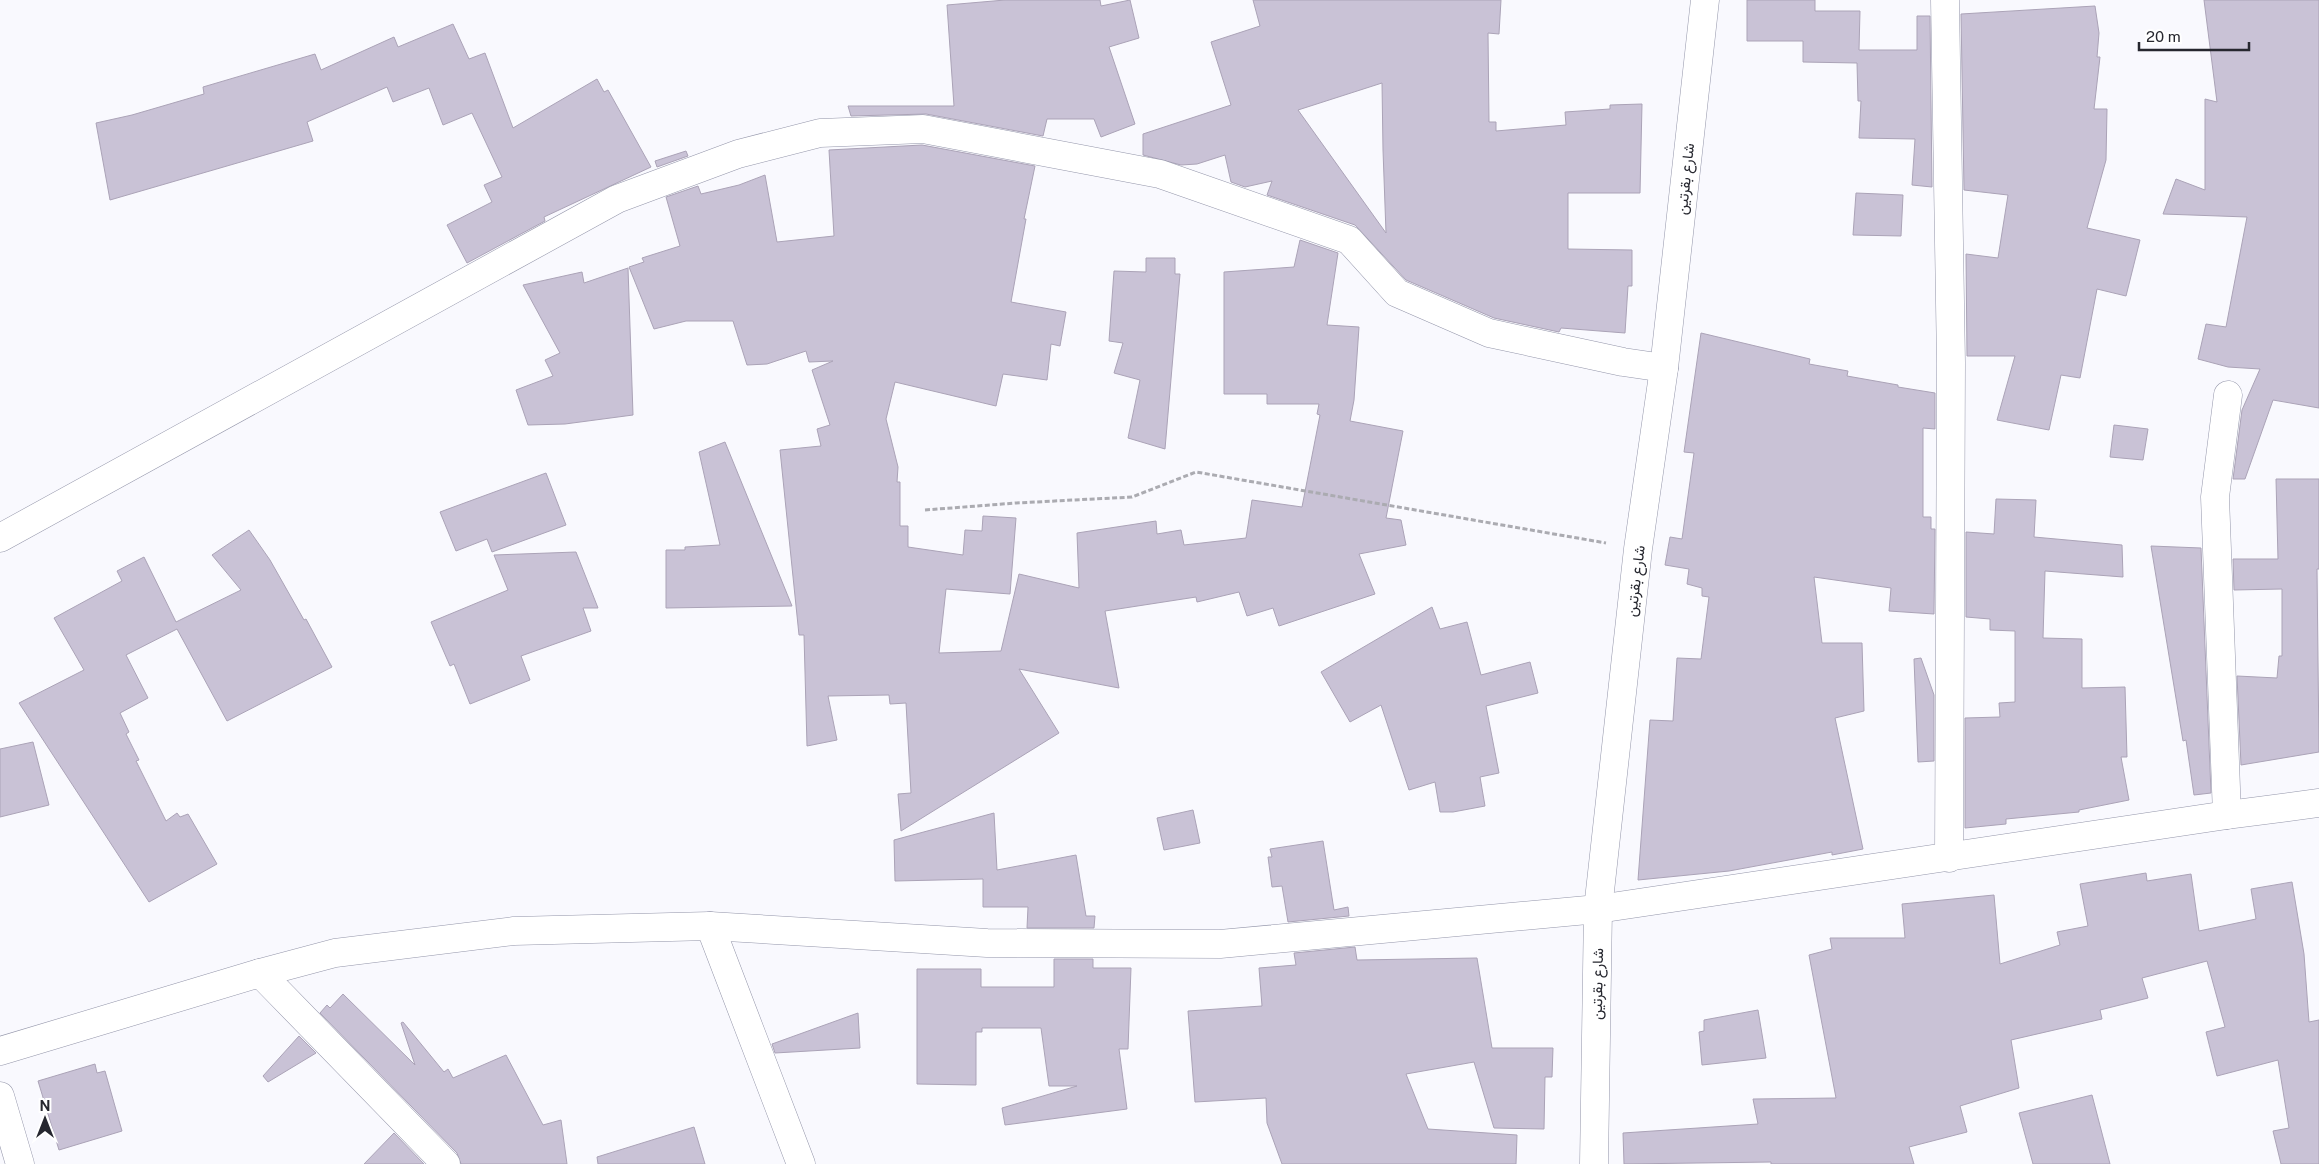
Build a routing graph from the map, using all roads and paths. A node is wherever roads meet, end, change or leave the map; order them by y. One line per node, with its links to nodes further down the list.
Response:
1 (1705, 0): 3 (street, شارع بقرتين)
2 (1946, 0): 10 (street)
3 (1664, 368): 6 (street); 7 (street, شارع بقرتين)
4 (2228, 395): 9 (street)
5 (925, 510): 7 (path)
6 (0, 538)
7 (1638, 549): 11 (street, شارع بقرتين)
8 (2319, 803): 9 (street)
9 (2227, 815): 10 (street)
10 (1949, 858): 11 (street)
11 (1598, 909): 12 (street); 19 (street, شارع بقرتين)
12 (710, 926): 13 (street); 18 (street)
13 (260, 973): 14 (street); 17 (street)
14 (0, 1051)
15 (0, 1096): 16 (street)
16 (20, 1164)
17 (446, 1164)
18 (802, 1164)
19 (1594, 1164)

